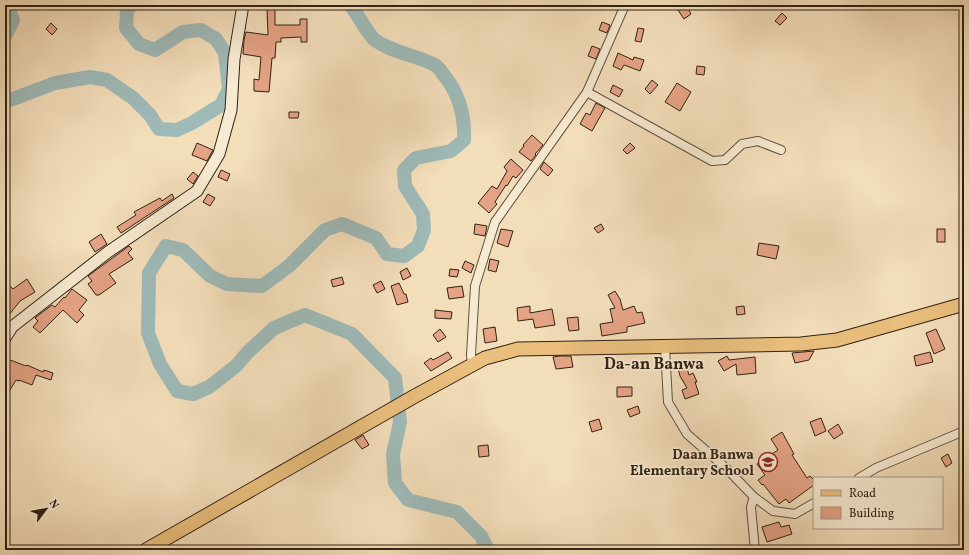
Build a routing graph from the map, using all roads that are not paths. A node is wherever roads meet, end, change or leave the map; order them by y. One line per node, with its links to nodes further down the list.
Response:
1 (244, 5): 6 (street)
2 (625, 5): 3 (street)
3 (587, 92): 4 (street); 8 (street)
4 (781, 150)
5 (964, 304): 7 (main road)
6 (5, 338)
7 (665, 347): 8 (main road); 11 (street)
8 (472, 365): 13 (main road)
9 (964, 431): 10 (street)
10 (861, 477)
11 (754, 497): 12 (street); 14 (street)
12 (813, 504)
13 (154, 548)
14 (755, 550)

